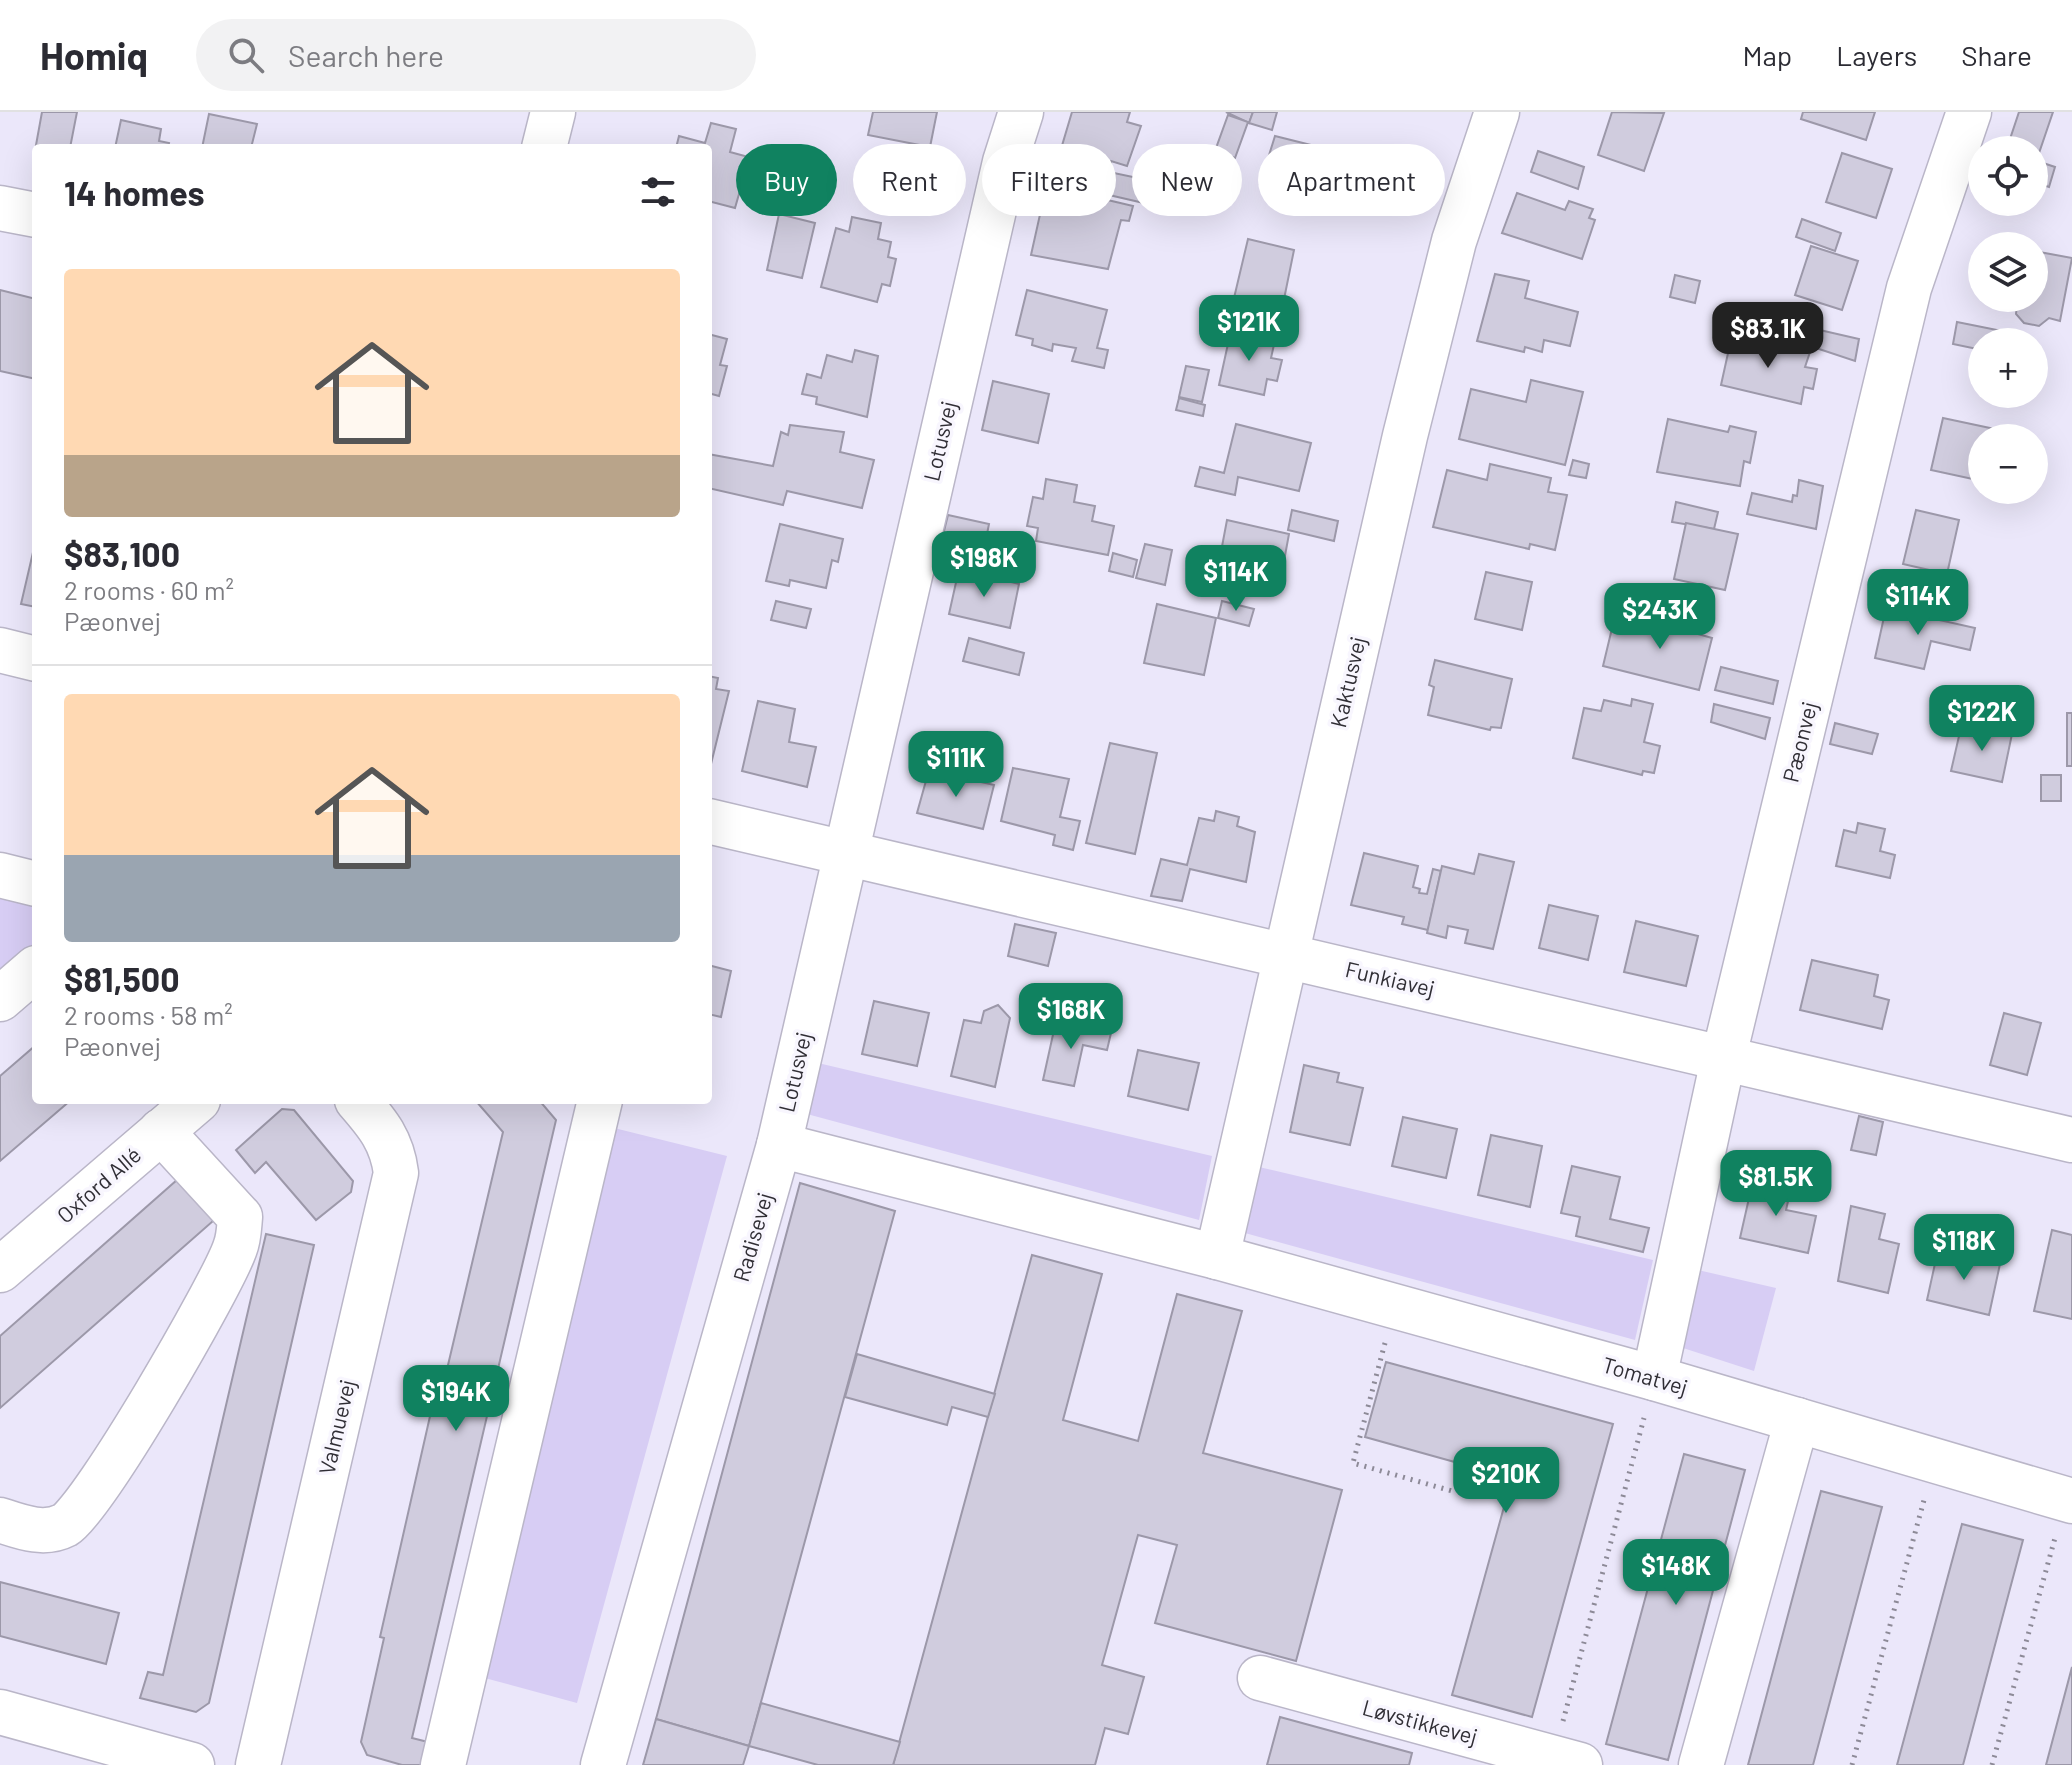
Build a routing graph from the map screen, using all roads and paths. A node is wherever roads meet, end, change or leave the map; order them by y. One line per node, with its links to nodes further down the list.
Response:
1 (553, 112): 5 (street)
2 (1021, 112): 11 (street, Lotusvej)
3 (1497, 112): 14 (street, Kaktusvej)
4 (1969, 112): 17 (street, Pæonvej)
5 (545, 144)
6 (0, 208): 7 (street)
7 (32, 214)
8 (0, 650): 9 (street)
9 (32, 658)
10 (712, 822): 11 (street, Funkiavej)
11 (843, 854): 14 (street, Funkiavej); 23 (street, Lotusvej)
12 (0, 875): 13 (street)
13 (32, 883)
14 (1284, 954): 17 (street, Funkiavej); 24 (street, Kaktusvej)
15 (32, 971): 16 (street)
16 (0, 999)
17 (1723, 1060): 22 (street, Funkiavej); 27 (street, Pæonvej)
18 (193, 1104): 21 (street, Oxford Allé)
19 (361, 1104): 37 (street, Valmuevej)
20 (599, 1104): 38 (street)
21 (161, 1131): 25 (street, Oxford Allé); 32 (street)
22 (2072, 1140)
23 (779, 1145): 24 (street); 39 (street, Radisevej)
24 (1217, 1257): 26 (street, Tomatvej)
25 (0, 1270)
26 (1395, 1307): 27 (street, Tomatvej); 30 (path)
27 (1654, 1378): 28 (street, Tomatvej); 35 (path)
28 (1797, 1420): 29 (street, Tomatvej); 40 (street)
29 (1935, 1460): 31 (street, Tomatvej); 41 (path)
30 (1452, 1491)
31 (2069, 1500): 42 (path)
32 (0, 1520)
33 (1260, 1678): 35 (street, Løvstikkevej)
34 (0, 1712): 36 (street)
35 (1567, 1761)
36 (192, 1765)
37 (258, 1765)
38 (443, 1765)
39 (603, 1765)
40 (1701, 1765)
41 (1852, 1765)
42 (1992, 1765)

